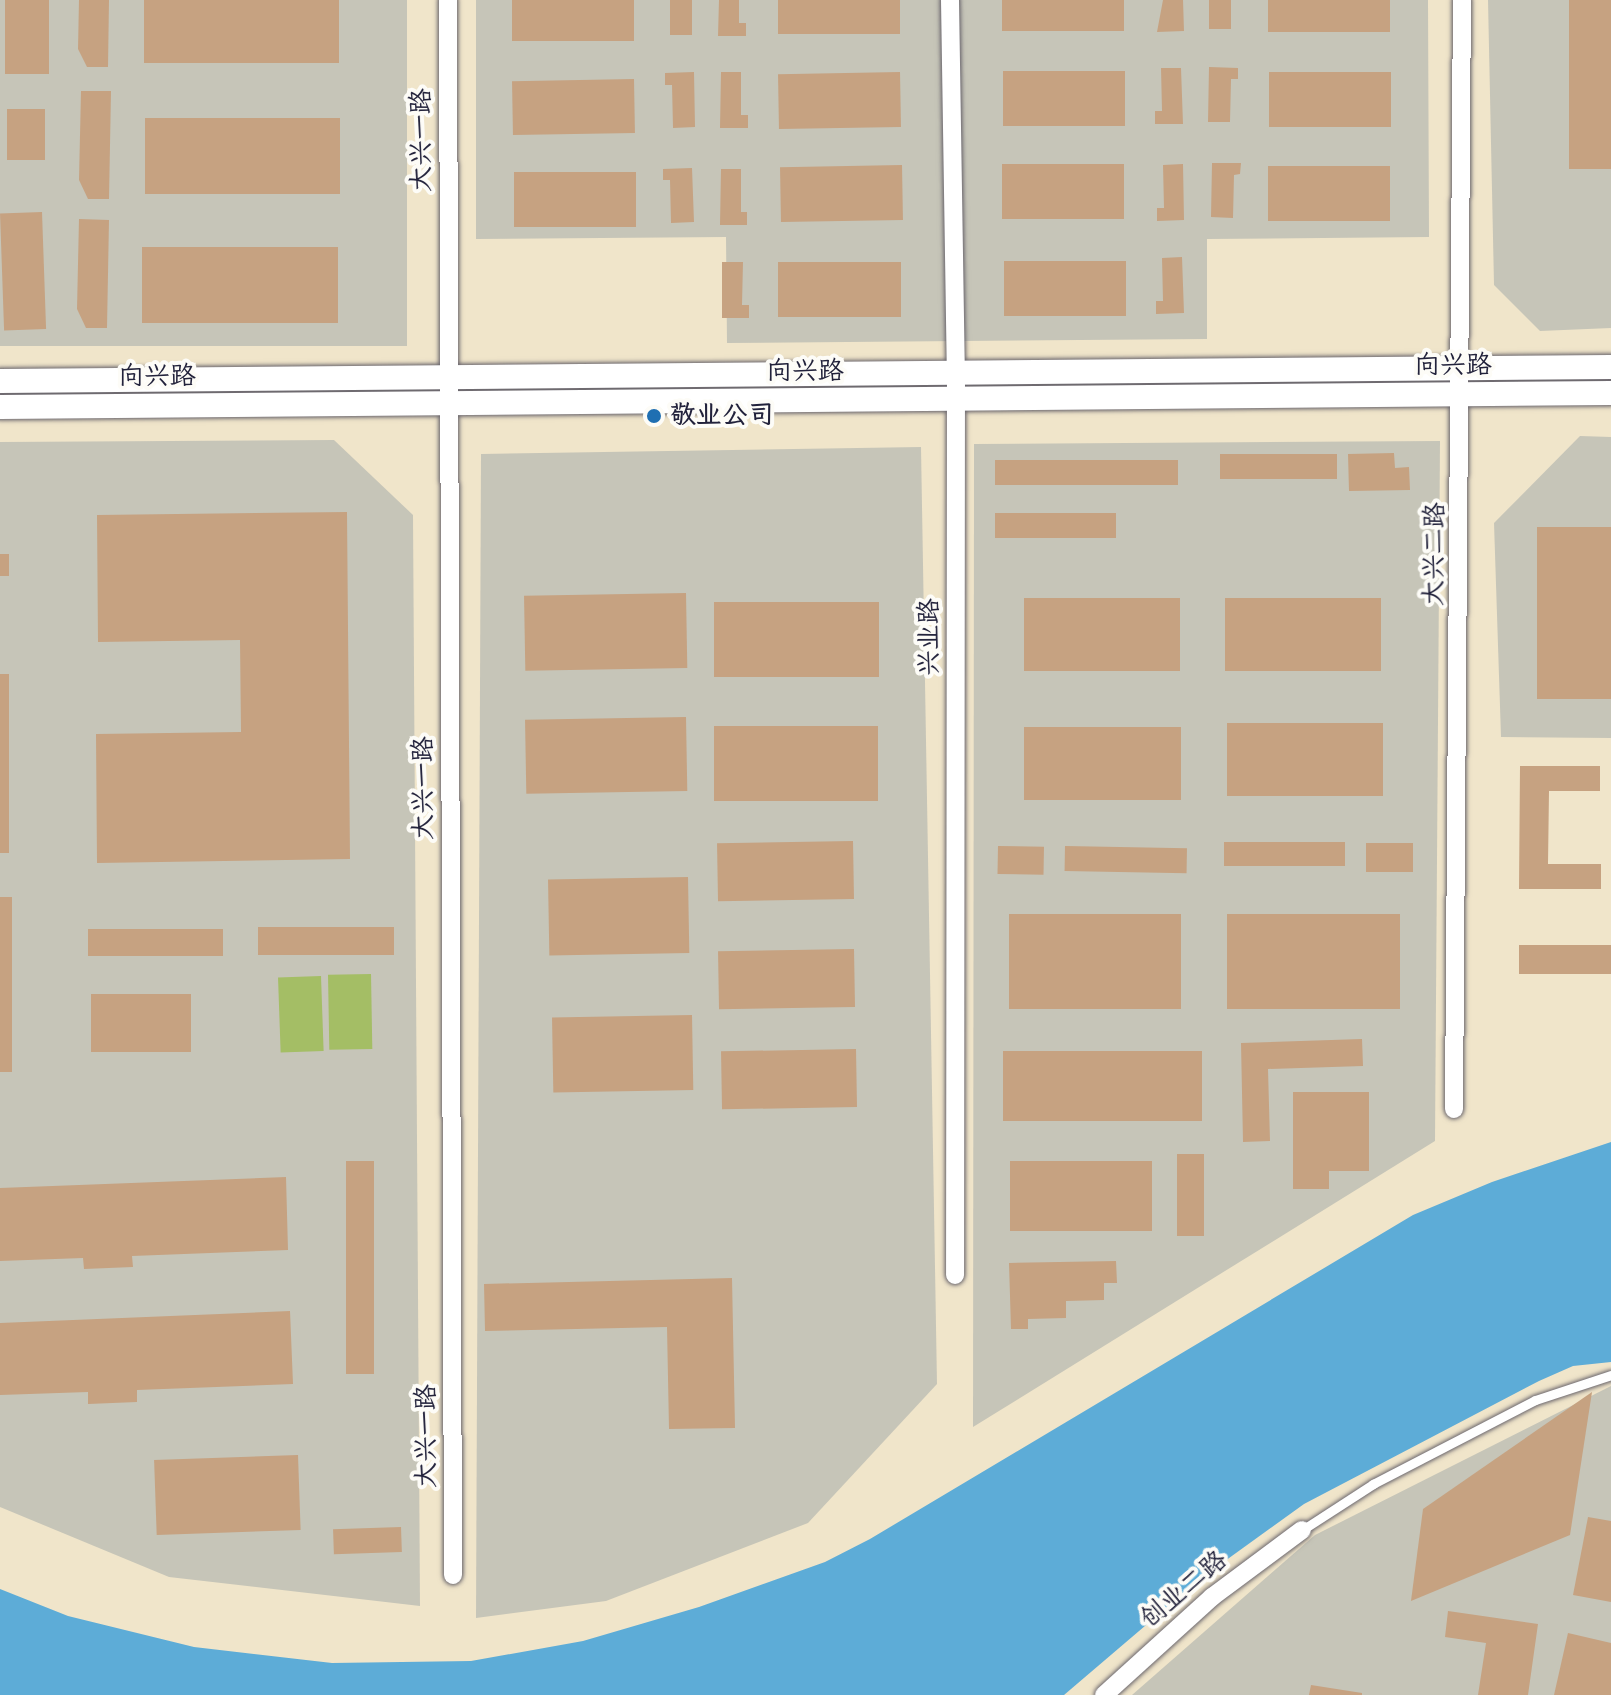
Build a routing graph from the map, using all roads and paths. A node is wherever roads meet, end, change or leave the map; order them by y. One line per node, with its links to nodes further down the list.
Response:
1 (448, 0): 7 (street, 大兴一路)
2 (950, 0): 6 (street, 兴业路)
3 (1462, 0): 5 (street, 大兴二路)
4 (1611, 367): 5 (street, 向兴路)
5 (1463, 368): 6 (street, 向兴路); 10 (street, 大兴二路)
6 (956, 373): 7 (street, 向兴路); 11 (street, 兴业路)
7 (449, 377): 8 (street, 向兴路); 12 (street, 大兴一路)
8 (0, 381)
9 (1611, 393): 10 (street, 向兴路)
10 (1463, 394): 11 (street, 向兴路); 14 (street, 大兴二路)
11 (956, 399): 12 (street, 向兴路); 15 (street, 兴业路)
12 (449, 403): 13 (street, 向兴路); 18 (street, 大兴一路)
13 (0, 407)
14 (1454, 1109)
15 (955, 1275)
16 (1611, 1375): 17 (lane)
17 (1302, 1530): 19 (street, 创业二路)
18 (453, 1575)
19 (1104, 1695)

